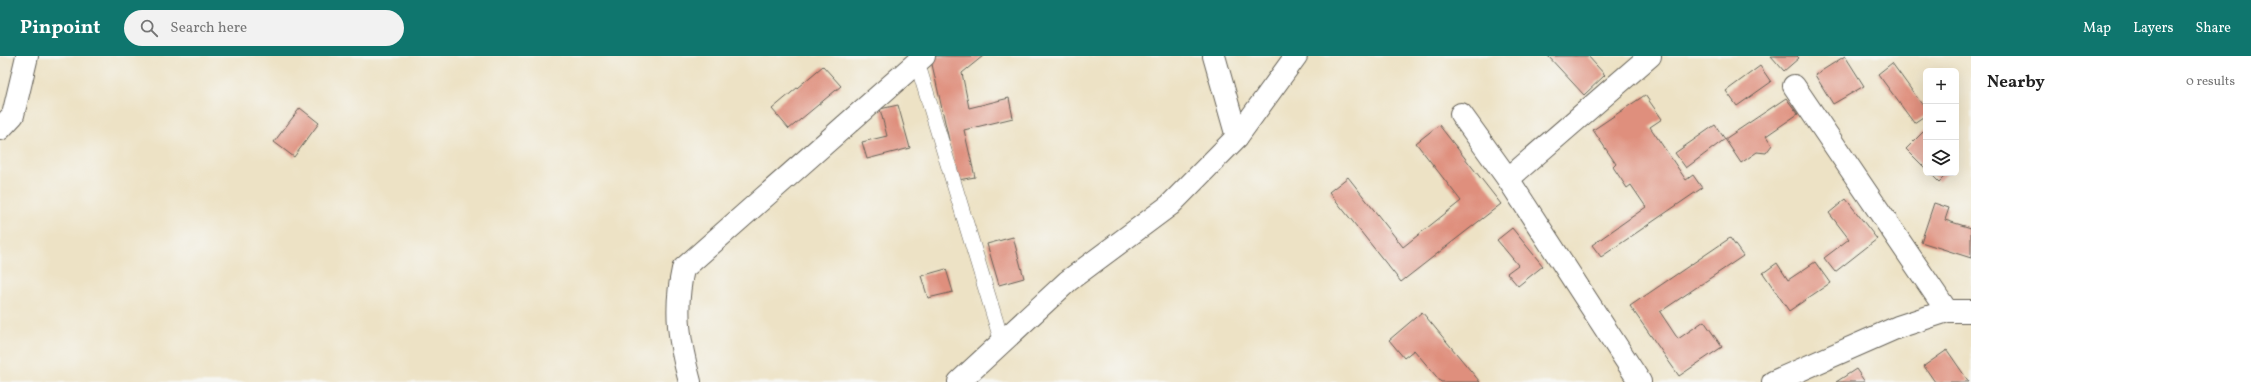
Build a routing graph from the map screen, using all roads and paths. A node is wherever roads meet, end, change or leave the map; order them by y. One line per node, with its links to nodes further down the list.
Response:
1 (27, 56): 8 (street)
2 (1214, 56): 9 (street)
3 (1296, 56): 9 (street)
4 (1650, 56): 10 (street)
5 (920, 59): 13 (lane); 14 (street)
6 (1794, 86): 11 (street)
7 (1461, 114): 10 (street)
8 (0, 129)
9 (1237, 137): 13 (street)
10 (1508, 179): 16 (street)
11 (1947, 311): 12 (street); 17 (street)
12 (1971, 311)
13 (1002, 342): 15 (street)
14 (690, 382)
15 (959, 382)
16 (1640, 382)
17 (1773, 382)

